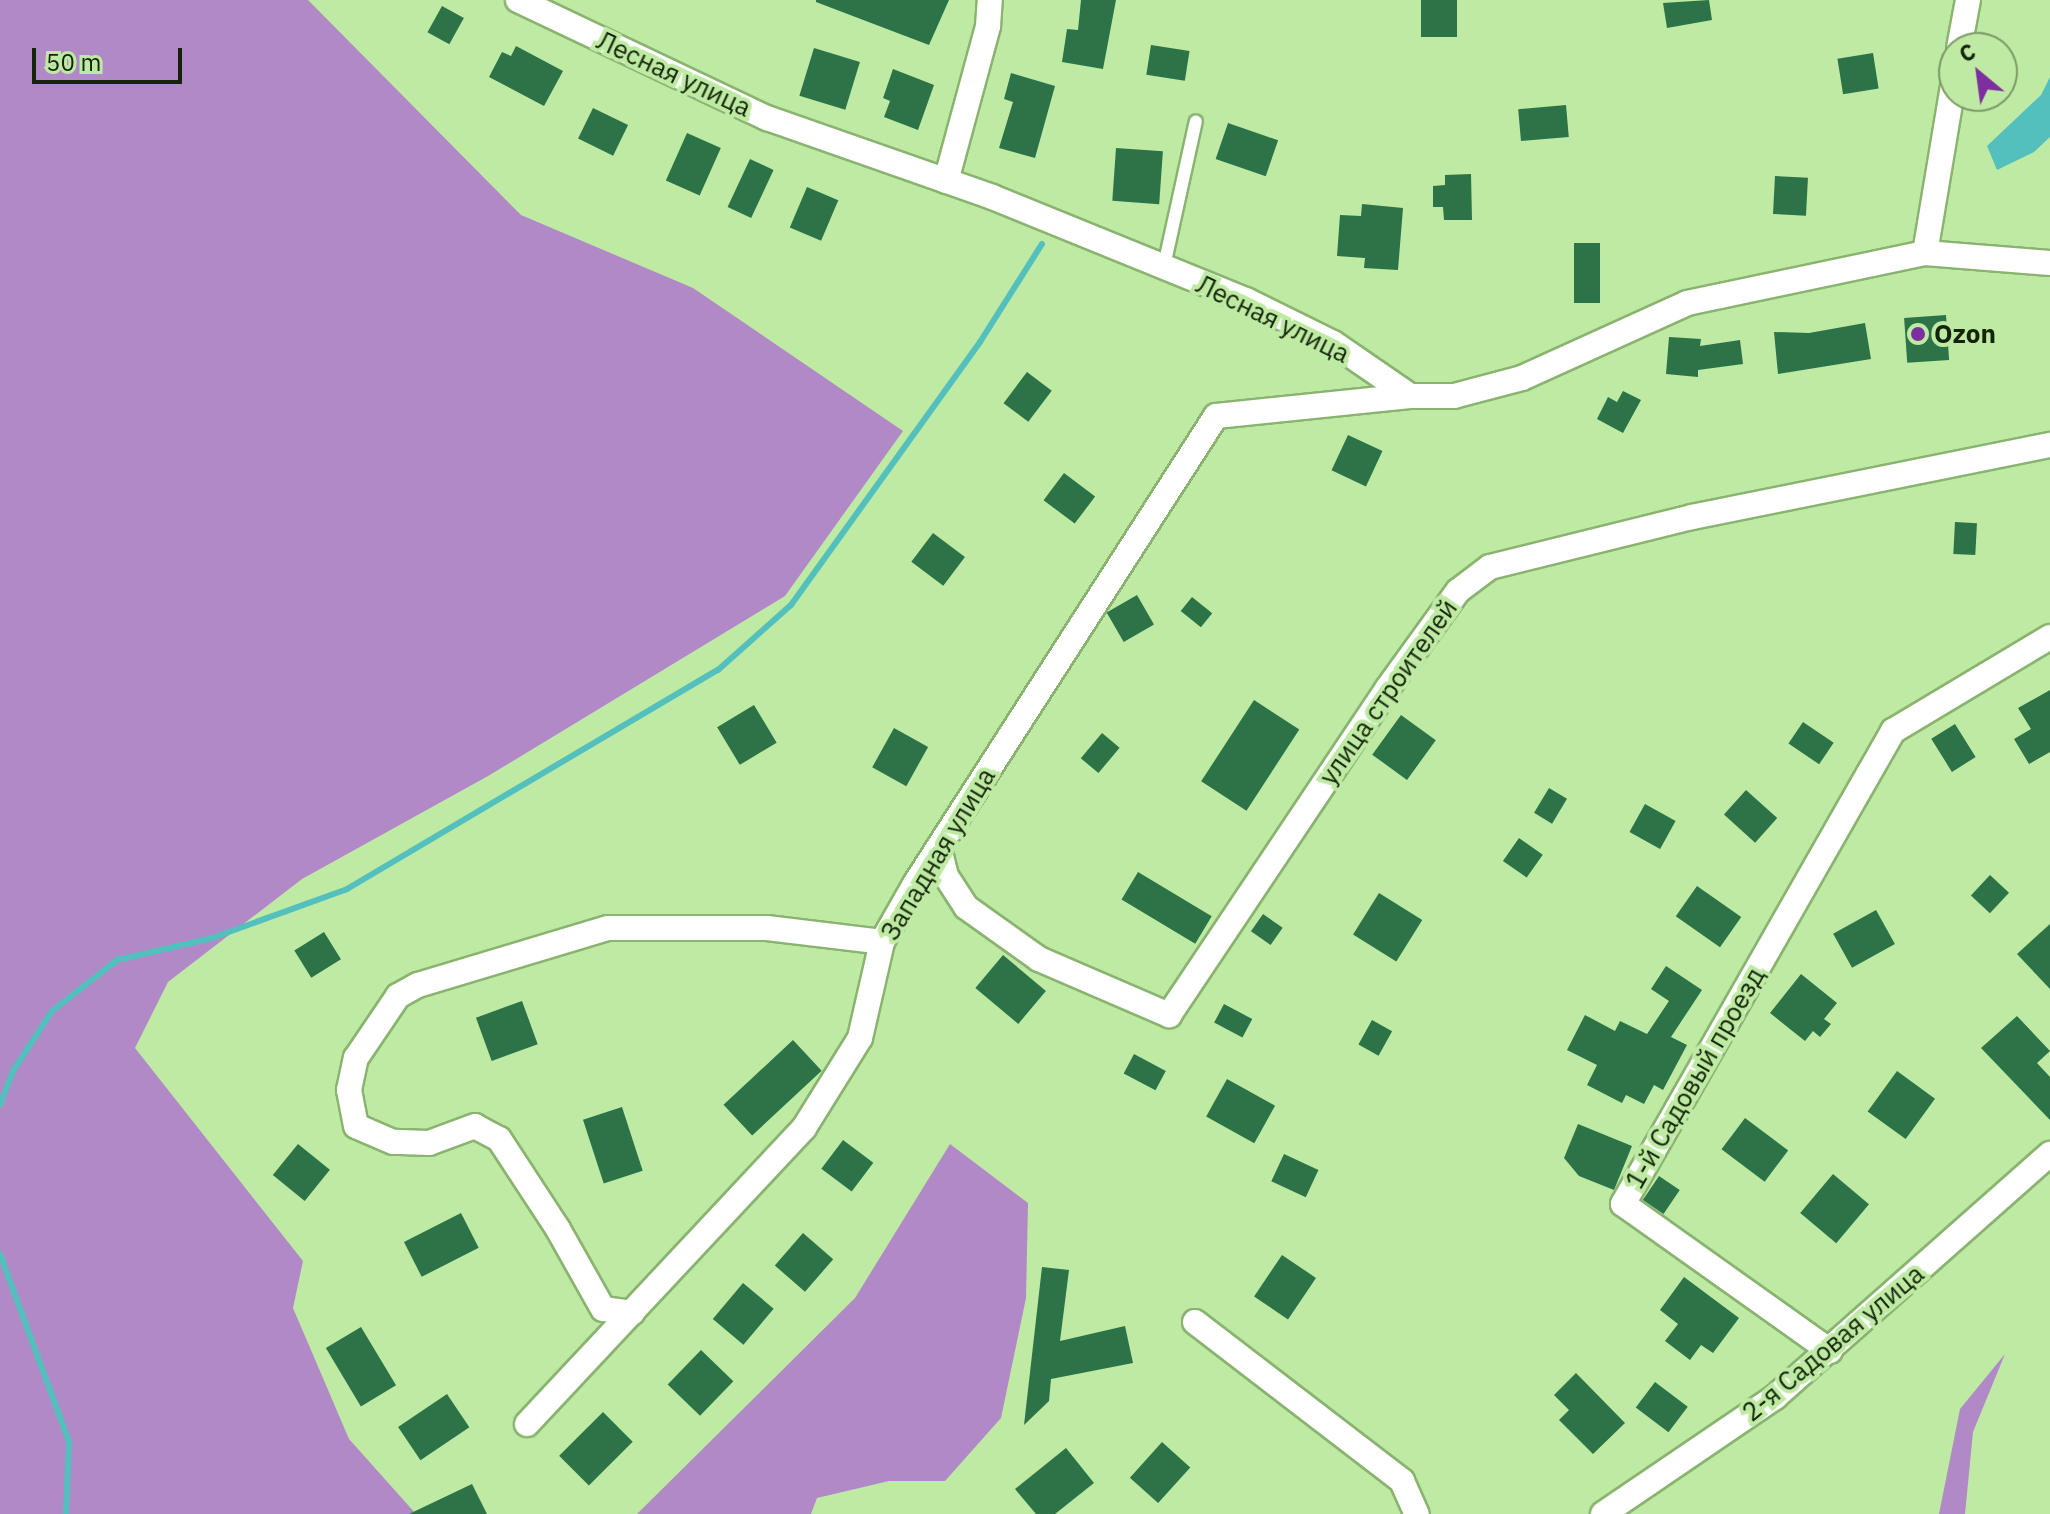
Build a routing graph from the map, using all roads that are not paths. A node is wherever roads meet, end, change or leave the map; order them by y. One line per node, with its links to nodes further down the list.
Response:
1 (518, 0): 7 (street, Лесная улица)
2 (990, 0): 7 (street)
3 (1968, 0): 4 (street)
4 (1962, 32)
5 (1949, 112): 8 (street)
6 (1196, 121): 10 (lane)
7 (946, 181): 10 (street, Лесная улица)
8 (1925, 253): 9 (street); 11 (street)
9 (2050, 263)
10 (1164, 266): 11 (street, Лесная улица)
11 (1410, 396): 14 (street, Западная улица)
12 (2050, 445): 14 (street, улица строителей)
13 (2050, 637): 19 (street, 1-й Садовый проезд)
14 (939, 848): 15 (street, Западная улица)
15 (882, 942): 17 (street, Западная улица); 17 (street)
16 (2050, 1154): 19 (street, 2-я Садовая улица)
17 (632, 1313): 20 (street, Западная улица)
18 (1195, 1322): 21 (street)
19 (1830, 1351): 22 (street, 2-я Садовая улица)
20 (527, 1424)
21 (1417, 1514)
22 (1603, 1514)

